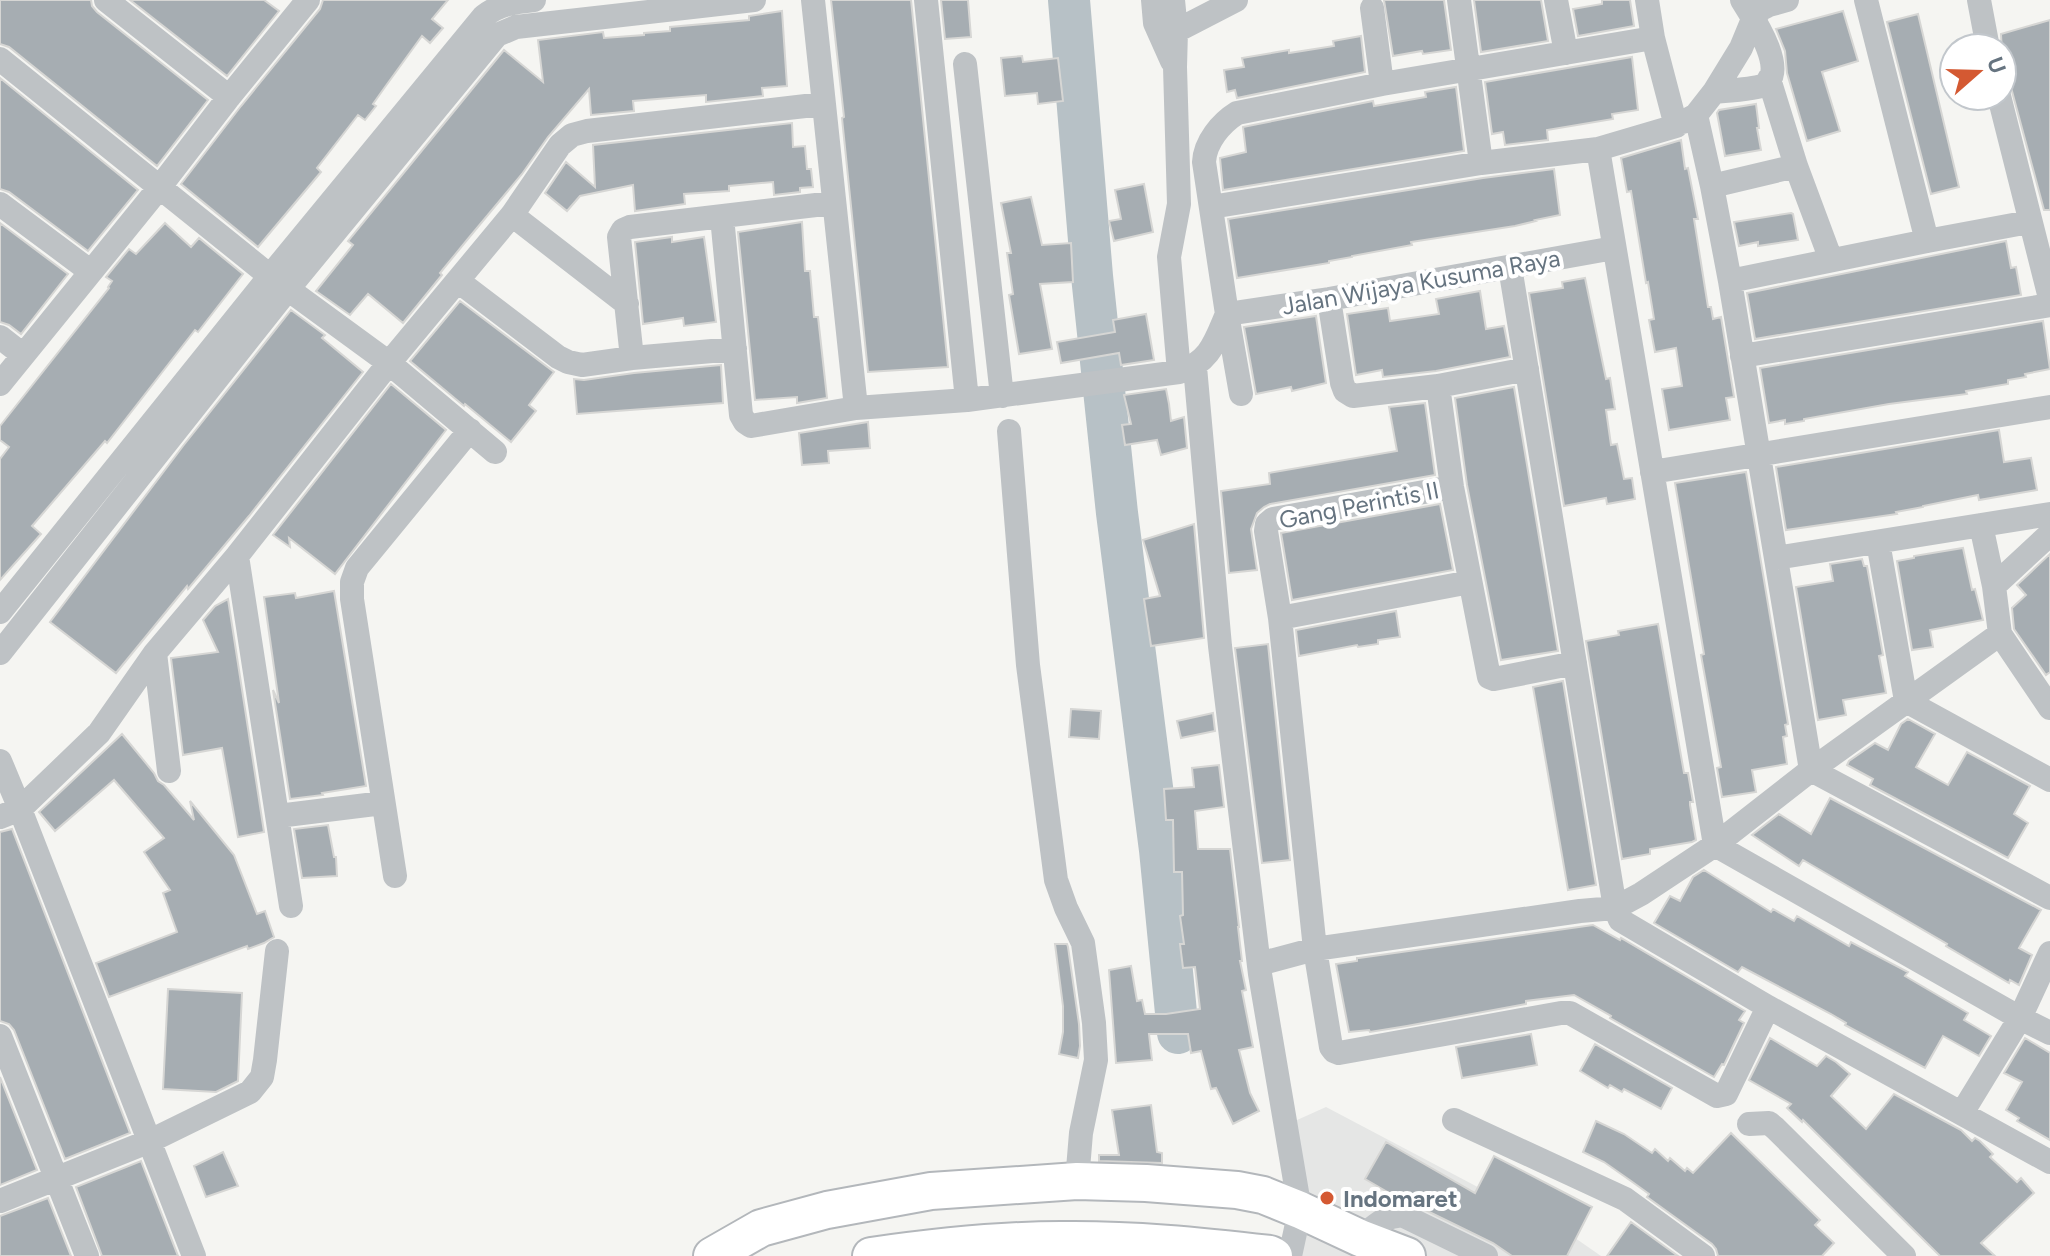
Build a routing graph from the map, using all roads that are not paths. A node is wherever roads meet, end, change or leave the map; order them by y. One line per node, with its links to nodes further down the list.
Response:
1 (106, 0): 31 (street)
2 (534, 0): 15 (street)
3 (754, 0): 19 (street)
4 (813, 0): 32 (street)
5 (926, 0): 71 (street)
6 (1153, 0): 26 (street)
7 (1173, 0): 20 (street)
8 (1236, 0): 20 (street)
9 (1459, 0): 27 (street)
10 (1556, 0): 23 (street)
11 (1647, 0): 22 (street)
12 (1787, 0): 18 (street)
13 (1866, 0): 46 (street)
14 (1979, 0): 21 (street)
15 (508, 2): 19 (street); 53 (street)
16 (297, 4): 31 (street)
17 (1372, 8): 29 (street)
18 (1747, 9): 28 (street); 30 (street)
19 (516, 27): 53 (street)
20 (1176, 31): 26 (street)
21 (1985, 32)
22 (1653, 38): 23 (street); 34 (street)
23 (1566, 53): 27 (street)
24 (0, 59): 39 (street)
25 (965, 64): 70 (street)
26 (1175, 67): 66 (street)
27 (1470, 70): 29 (street); 36 (street)
28 (1769, 79): 30 (street); 37 (street)
29 (1382, 84): 42 (street)
30 (1714, 92): 34 (street)
31 (229, 97): 39 (street)
32 (823, 104): 40 (street); 43 (street)
33 (2003, 112): 45 (street)
34 (1686, 120): 35 (street); 38 (street)
35 (1598, 149): 36 (street); 47 (street)
36 (1481, 163): 42 (street)
37 (1796, 166): 38 (street); 48 (street)
38 (1712, 186): 52 (street)
39 (159, 188): 50 (street); 53 (street)
40 (833, 203): 44 (street); 73 (street)
41 (0, 204): 50 (street)
42 (1211, 207): 58 (street)
43 (512, 215): 51 (street); 56 (street)
44 (722, 217): 56 (street); 60 (street)
45 (2029, 222): 46 (street); 54 (street)
46 (1927, 241): 48 (street)
47 (1614, 248): 49 (street, Jalan Wijaya Kusuma Raya); 78 (street)
48 (1831, 260): 52 (street)
49 (1510, 267): 55 (street, Jalan Wijaya Kusuma Raya); 65 (street)
50 (90, 271): 61 (street)
51 (458, 281): 63 (street); 64 (street)
52 (1730, 281): 62 (street)
53 (279, 283): 64 (street); 88 (street); 91 (street)
54 (2050, 298)
55 (1329, 299): 58 (street, Jalan Wijaya Kusuma Raya); 68 (street)
56 (627, 304): 63 (street)
57 (2050, 305): 62 (street)
58 (1227, 314): 66 (street); 69 (street)
59 (0, 337): 61 (street)
60 (735, 349): 63 (street); 73 (street)
61 (23, 355): 67 (street)
62 (1742, 356): 77 (street)
63 (632, 358)
64 (389, 363): 74 (street); 84 (street)
65 (1527, 369): 68 (street); 93 (street)
66 (1187, 370): 70 (street); 113 (street)
67 (0, 384)
68 (1438, 386): 79 (street)
69 (1241, 394)
70 (1002, 396): 71 (street)
71 (967, 400): 73 (street)
72 (2050, 407): 77 (street)
73 (856, 408)
74 (470, 430): 76 (street); 102 (street)
75 (1009, 431): 124 (street)
76 (495, 452)
77 (1758, 455): 78 (street); 85 (street)
78 (1652, 472): 105 (street)
79 (1452, 487): 86 (street); 89 (street, Gang Perintis II)
80 (2050, 514): 81 (street)
81 (1981, 525): 83 (street); 87 (street)
82 (2050, 534): 87 (street)
83 (1878, 542): 85 (street); 96 (street)
84 (237, 556): 92 (street); 104 (street)
85 (1776, 558): 99 (street)
86 (1470, 582): 89 (street); 93 (street)
87 (1994, 586): 90 (street)
88 (0, 612)
89 (1280, 618): 110 (street)
90 (2000, 634): 96 (street); 97 (street)
91 (0, 653)
92 (155, 653): 100 (street); 103 (street)
93 (1575, 663): 109 (street)
94 (0, 668): 95 (street)
95 (0, 675)
96 (1906, 701): 99 (street); 101 (street)
97 (2050, 708)
98 (0, 761): 103 (street)
99 (1811, 770): 105 (street); 107 (street)
100 (169, 771)
101 (2050, 780)
102 (383, 803): 104 (street); 106 (street)
103 (10, 813): 121 (street)
104 (278, 816): 108 (street)
105 (1715, 845): 109 (street); 115 (street)
106 (395, 876)
107 (2050, 898)
108 (291, 906)
109 (1615, 908): 110 (street); 114 (street)
110 (1315, 949): 113 (street); 114 (street)
111 (277, 951): 121 (street)
112 (2050, 953): 115 (street)
113 (1259, 964): 126 (street)
114 (1768, 1007): 118 (street)
115 (2020, 1018): 116 (street); 118 (street)
116 (2050, 1033)
117 (0, 1036): 123 (street)
118 (1962, 1113): 122 (street)
119 (1454, 1120): 139 (street)
120 (1749, 1124): 130 (street)
121 (150, 1141): 123 (street); 132 (street)
122 (2050, 1162)
123 (56, 1179): 125 (street); 131 (street)
124 (1077, 1181): 126 (street); 133 (street)
125 (0, 1201)
126 (1300, 1210): 127 (street); 136 (street)
127 (1360, 1238): 137 (street); 138 (street)
128 (1131, 1249): 129 (street); 134 (street)
129 (1214, 1252): 135 (street)
130 (1901, 1255)
131 (87, 1256)
132 (194, 1256)
133 (712, 1256)
134 (871, 1256)
135 (1274, 1256)
136 (1290, 1256)
137 (1407, 1256)
138 (1484, 1256)
139 (1703, 1256)

